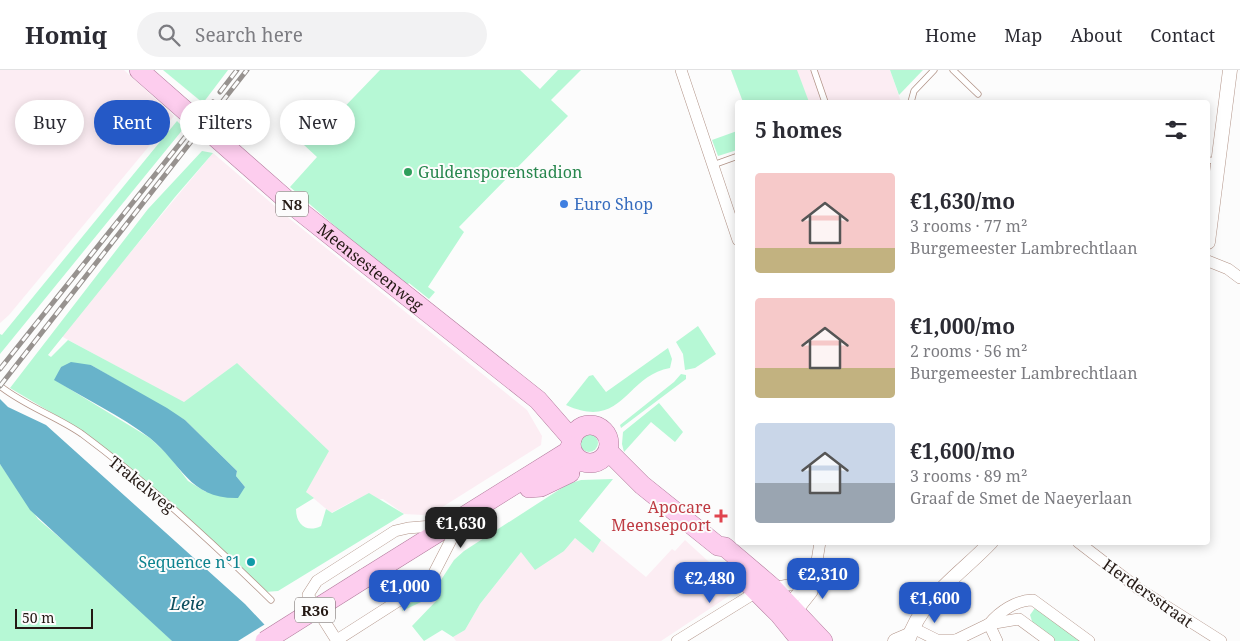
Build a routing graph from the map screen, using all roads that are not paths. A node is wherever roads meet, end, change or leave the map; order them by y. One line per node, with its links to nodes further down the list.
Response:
1 (139, 70): 18 (main road, Meensesteenweg / N8)
2 (681, 70): 12 (street)
3 (814, 70): 8 (lane)
4 (934, 70): 9 (lane)
5 (953, 70): 7 (lane)
6 (1230, 70): 11 (street)
7 (978, 94)
8 (824, 100)
9 (911, 100)
10 (735, 157): 12 (lane)
11 (1213, 161): 13 (street)
12 (713, 165): 14 (street)
13 (1210, 210)
14 (735, 231)
15 (1210, 262): 16 (street)
16 (1240, 278)
17 (0, 386): 27 (lane, Trakelweg)
18 (588, 451): 19 (main road, R36); 19 (main road, R36); 20 (main road, R36); 26 (main road, Meensesteenweg / R36)
19 (529, 488): 20 (main road, R36)
20 (450, 530): 25 (main road, R36); 31 (street); 31 (street)
21 (820, 545): 24 (street)
22 (988, 545): 30 (street)
23 (1082, 545): 42 (street, Herdersstraat)
24 (815, 575): 26 (street); 28 (street)
25 (367, 582): 32 (main road, R36, bridge); 33 (main road, R36)
26 (765, 589): 28 (main road, Meensesteenweg / R36); 34 (street)
27 (271, 600)
28 (787, 613): 35 (main road, Meensesteenweg / R36); 36 (main road, Meensesteenweg / R36)
29 (989, 624): 38 (street); 39 (street); 40 (street); 41 (street)
30 (911, 636): 37 (street); 38 (street)
31 (337, 640)
32 (265, 641)
33 (281, 641)
34 (677, 641)
35 (801, 641)
36 (823, 641)
37 (895, 641)
38 (954, 641)
39 (997, 641)
40 (1050, 641)
41 (1089, 641)
42 (1221, 641)

